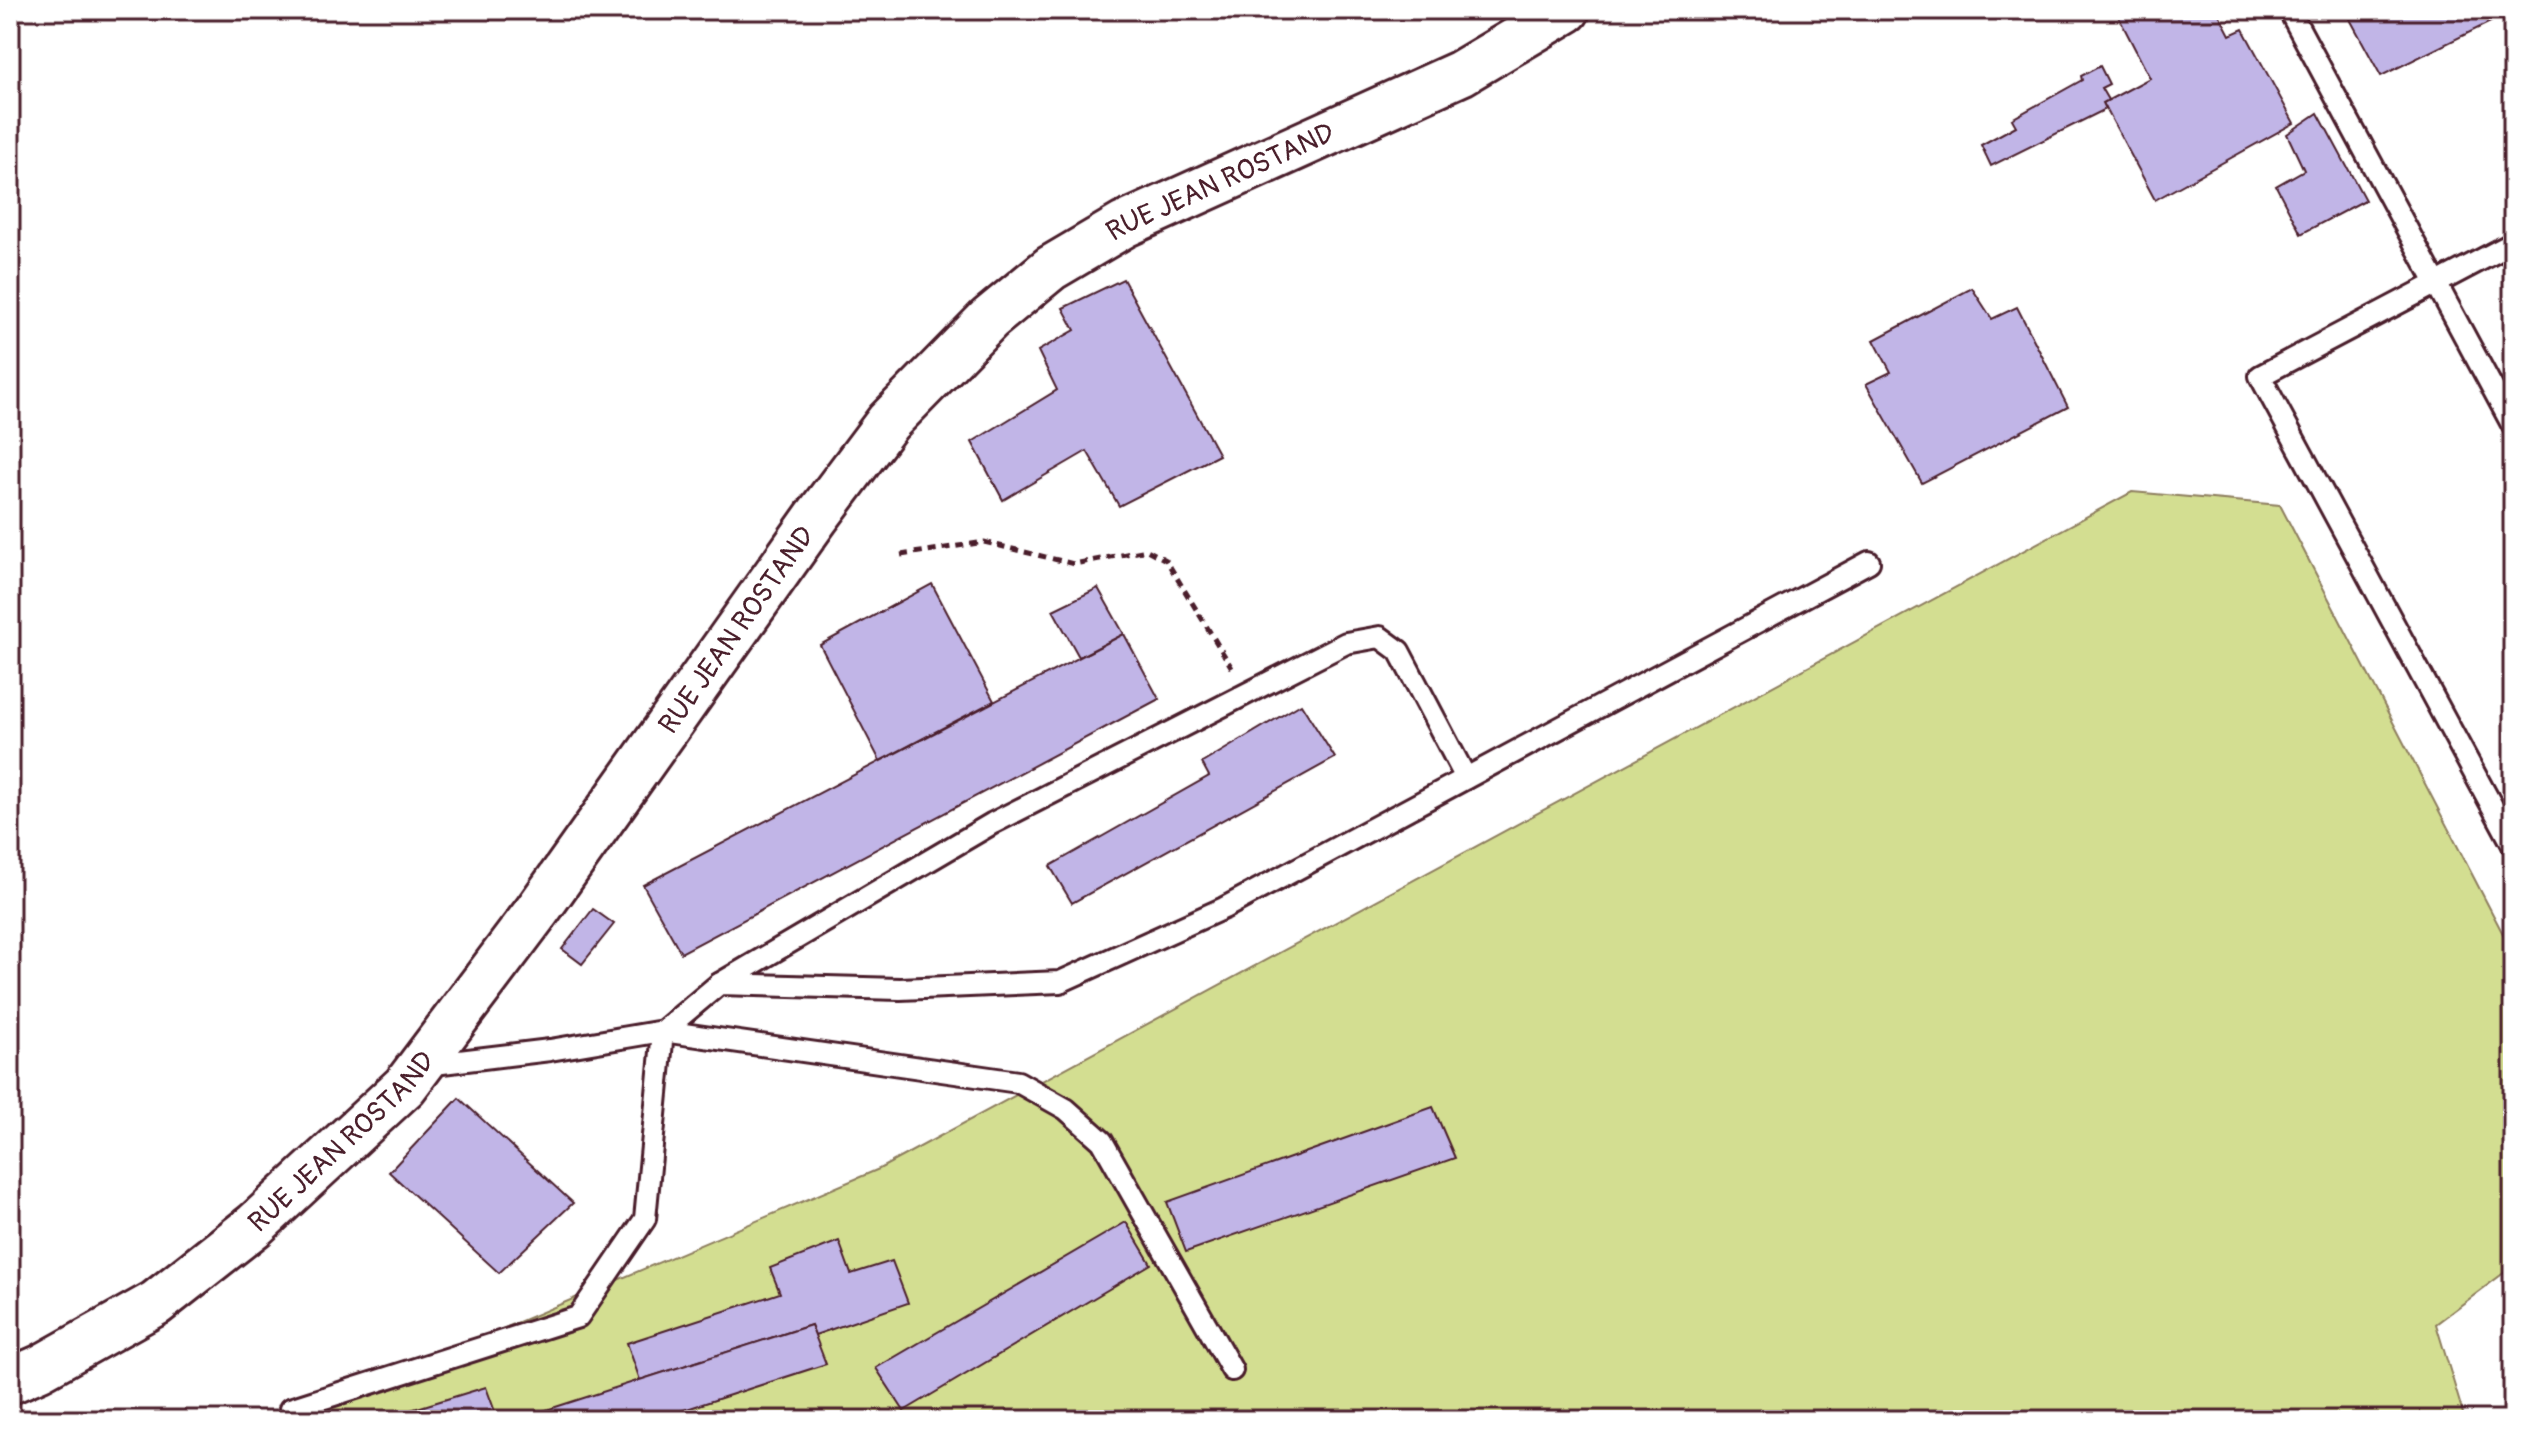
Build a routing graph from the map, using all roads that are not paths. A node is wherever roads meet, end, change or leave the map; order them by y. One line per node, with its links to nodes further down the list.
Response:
1 (1567, 10): 11 (street, RUE JEAN ROSTAND)
2 (2289, 10): 4 (lane)
3 (2513, 243): 4 (lane)
4 (2436, 285): 5 (lane); 8 (lane)
5 (2513, 426)
6 (1869, 562): 7 (lane)
7 (1466, 778): 9 (lane); 9 (lane)
8 (2513, 845)
9 (719, 984): 10 (lane)
10 (663, 1031): 11 (lane); 12 (lane); 14 (lane)
11 (422, 1065): 13 (street, RUE JEAN ROSTAND)
12 (1232, 1370)
13 (10, 1381)
14 (290, 1409)

